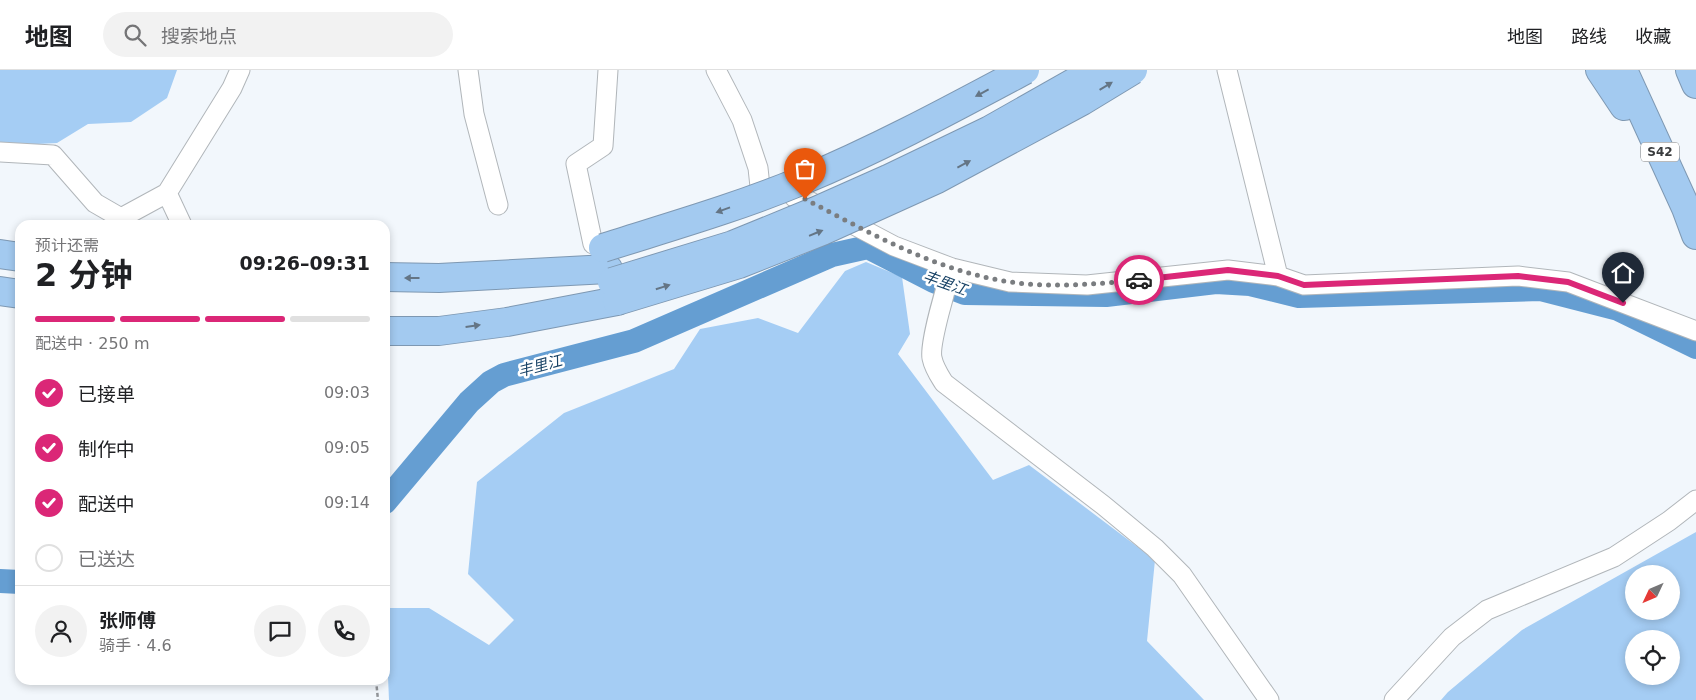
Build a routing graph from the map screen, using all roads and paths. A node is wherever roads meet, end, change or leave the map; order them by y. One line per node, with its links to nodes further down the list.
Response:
1 (240, 70): 15 (street)
2 (468, 70): 18 (street)
3 (608, 70): 24 (street)
4 (716, 70): 16 (street)
5 (1025, 70): 24 (highway, one-way to 24, bridge)
6 (1069, 70): 24 (highway)
7 (1096, 70): 24 (highway, bridge)
8 (1133, 70): 24 (highway, one-way to 8, bridge)
9 (1227, 70): 26 (street)
10 (1600, 70): 19 (highway)
11 (1623, 70): 19 (highway, S42)
12 (1690, 70): 13 (highway)
13 (1696, 84)
14 (0, 152): 15 (street)
15 (167, 193): 20 (street)
16 (761, 196)
17 (794, 196): 25 (street)
18 (498, 205)
19 (1686, 208): 21 (highway, S42)
20 (180, 220)
21 (1696, 235)
22 (0, 254): 23 (highway)
23 (15, 256)
24 (607, 269): 27 (highway, one-way to 27); 30 (highway, one-way to 24)
25 (951, 271): 26 (street); 35 (street)
26 (1278, 276): 31 (street)
27 (390, 277)
28 (0, 291): 29 (highway)
29 (15, 293)
30 (390, 331)
31 (1696, 332)
32 (1696, 500): 36 (street)
33 (376, 685): 34 (path)
34 (378, 700)
35 (1269, 700)
36 (1394, 700)

